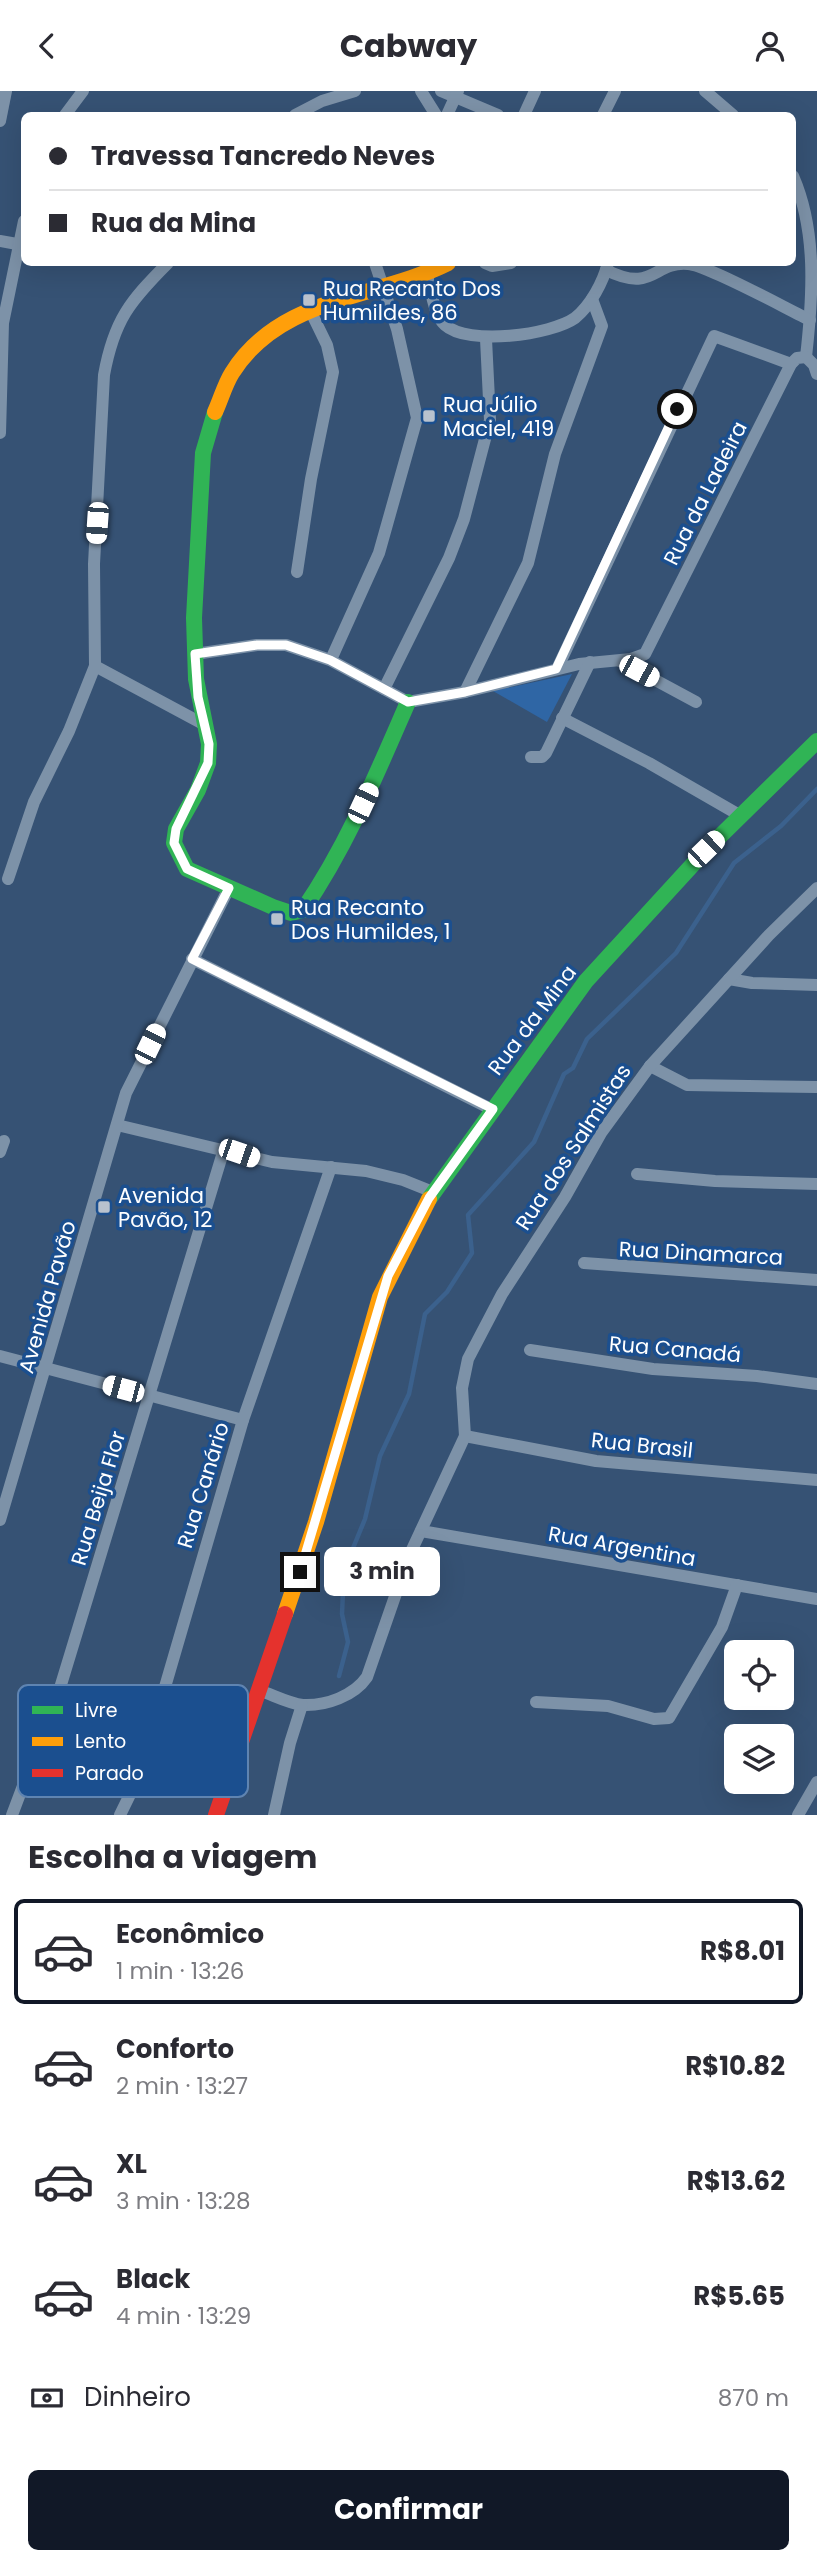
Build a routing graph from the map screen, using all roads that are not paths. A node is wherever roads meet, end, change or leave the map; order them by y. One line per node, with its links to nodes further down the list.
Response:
1 (6, 91): 18 (street)
2 (83, 91): 10 (street)
3 (355, 91): 11 (street)
4 (421, 91): 12 (street)
5 (441, 91): 9 (street)
6 (535, 91): 15 (street)
7 (615, 91): 16 (street)
8 (705, 91): 17 (street)
9 (456, 94): 13 (street); 14 (street)
10 (67, 112)
11 (301, 112)
12 (434, 112)
13 (448, 112)
14 (492, 112)
15 (525, 112)
16 (604, 112)
17 (730, 112)
18 (0, 121)
19 (796, 181): 33 (street)
20 (21, 231): 22 (street)
21 (0, 241): 22 (street)
22 (17, 244): 38 (street)
23 (165, 266): 44 (street)
24 (376, 266): 30 (street)
25 (443, 266): 29 (street)
26 (607, 266): 27 (street); 31 (street)
27 (682, 266)
28 (696, 266): 33 (street)
29 (427, 275): 30 (street); 34 (street)
30 (384, 287): 32 (street); 41 (street)
31 (592, 299): 34 (street); 47 (street)
32 (309, 308): 39 (street); 40 (street)
33 (810, 320): 35 (street)
34 (486, 339): 46 (street)
35 (806, 358): 36 (street); 37 (street)
36 (791, 365): 42 (street, Rua da Ladeira); 45 (street)
37 (817, 374)
38 (0, 433)
39 (297, 572)
40 (195, 654): 46 (street); 51 (street)
41 (332, 655)
42 (620, 661): 43 (street); 49 (street)
43 (590, 662): 45 (street); 50 (street)
44 (95, 666): 51 (street); 55 (street)
45 (556, 669): 47 (street)
46 (384, 689): 48 (street)
47 (465, 692): 48 (street)
48 (408, 702): 56 (street)
49 (696, 702)
50 (562, 718): 53 (street); 54 (street)
51 (205, 725): 56 (street)
52 (817, 741): 54 (street, Rua da Mina)
53 (531, 757)
54 (741, 816): 63 (street, Rua da Mina)
55 (8, 879)
56 (229, 888): 58 (street, Avenida Pavão)
57 (817, 888): 59 (street, Rua dos Salmistas)
58 (192, 959): 63 (street); 64 (street, Avenida Pavão)
59 (729, 979): 60 (street); 61 (street, Rua dos Salmistas)
60 (817, 985)
61 (650, 1066): 62 (street); 78 (street, Rua dos Salmistas)
62 (817, 1087)
63 (493, 1109): 69 (street, Rua da Mina)
64 (117, 1125): 65 (street); 74 (street, Avenida Pavão)
65 (224, 1149): 66 (street); 76 (street, Rua Beija Flor)
66 (331, 1167): 69 (street); 77 (street, Rua Canário)
67 (637, 1174): 68 (street)
68 (817, 1184)
69 (433, 1192): 86 (street, Rua da Mina)
70 (584, 1263): 71 (street, Rua Dinamarca)
71 (817, 1280)
72 (530, 1350): 75 (street, Rua Canadá)
73 (0, 1356): 74 (street)
74 (47, 1369): 76 (street); 80 (street, Avenida Pavão)
75 (817, 1384)
76 (149, 1396): 77 (street); 84 (street, Rua Beija Flor)
77 (243, 1420): 85 (street, Rua Canário)
78 (465, 1436): 79 (street, Rua Brasil); 81 (street)
79 (817, 1480)
80 (0, 1520)
81 (421, 1531): 82 (street, Rua Argentina); 88 (street)
82 (737, 1585): 83 (street, Rua Argentina); 87 (street)
83 (817, 1599)
84 (61, 1685)
85 (165, 1685)
86 (261, 1691): 88 (street); 89 (street, Rua da Mina)
87 (536, 1702)
88 (302, 1705): 97 (street)
89 (248, 1724)
90 (817, 1782): 98 (street)
91 (19, 1797): 94 (street, Rua Beija Flor)
92 (129, 1797): 95 (street, Rua Canário)
93 (221, 1797): 96 (street, Rua da Mina)
94 (12, 1815)
95 (120, 1815)
96 (216, 1815)
97 (274, 1815)
98 (798, 1815)

